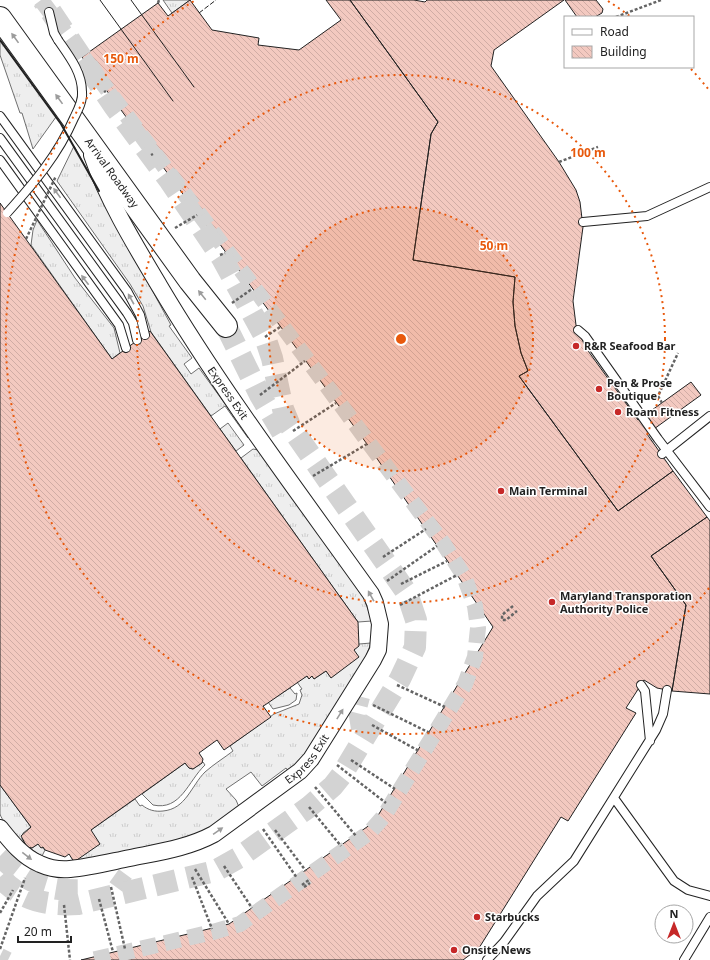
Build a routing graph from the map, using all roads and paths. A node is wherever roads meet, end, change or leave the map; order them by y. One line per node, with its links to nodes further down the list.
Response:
1 (661, 0): 3 (path)
2 (49, 12): 12 (lane, bridge)
3 (619, 16)
4 (0, 18): 6 (main road, Arrival Roadway, one-way to 4)
5 (0, 116): 22 (lane, one-way to 5)
6 (86, 136): 15 (main road, Arrival Roadway); 47 (street, Express Exit, one-way to 6)
7 (0, 138): 24 (lane, bridge)
8 (598, 147): 10 (path)
9 (0, 160): 25 (lane, one-way to 9)
10 (559, 162)
11 (710, 187): 14 (lane)
12 (7, 213)
13 (197, 215): 15 (path)
14 (583, 222)
15 (159, 237): 19 (main road, Arrival Roadway, one-way to 15)
16 (225, 253): 17 (path)
17 (220, 255)
18 (252, 289): 19 (path)
19 (221, 319)
20 (280, 327): 23 (path)
21 (578, 330): 34 (lane)
22 (145, 335)
23 (266, 337)
24 (137, 340)
25 (126, 348)
26 (678, 353): 30 (path)
27 (305, 362): 28 (path)
28 (260, 395)
29 (336, 403): 32 (path)
30 (662, 403)
31 (710, 416): 34 (lane)
32 (293, 431)
33 (367, 444): 35 (path)
34 (665, 452): 36 (lane)
35 (313, 476)
36 (710, 507)
37 (426, 529): 39 (path)
38 (437, 546): 42 (path)
39 (383, 557)
40 (447, 561): 43 (path)
41 (457, 575): 44 (path)
42 (387, 581)
43 (402, 584)
44 (400, 605)
45 (513, 606): 46 (path)
46 (517, 611)
47 (380, 640): 51 (street, Express Exit); 68 (street, Express Exit, one-way to 47)
48 (397, 685): 52 (path)
49 (641, 685): 55 (lane)
50 (667, 690): 55 (lane)
51 (368, 701): 54 (path)
52 (445, 708)
53 (372, 725): 56 (path)
54 (430, 733)
55 (650, 741): 61 (lane)
56 (419, 751)
57 (351, 760): 60 (path)
58 (337, 765): 62 (path)
59 (315, 787): 67 (path)
60 (395, 789)
61 (614, 798): 81 (lane); 93 (lane)
62 (386, 803)
63 (309, 807): 69 (path)
64 (0, 828): 68 (street, Express Exit, one-way to 68)
65 (263, 829): 76 (path)
66 (275, 830): 73 (path)
67 (356, 836)
68 (196, 843): 71 (street, Express Exit)
69 (342, 846)
70 (224, 866): 84 (path)
71 (129, 869)
72 (195, 869): 87 (path)
73 (306, 871)
74 (192, 877): 88 (path)
75 (25, 878): 89 (path)
76 (297, 878)
77 (310, 882): 78 (path)
78 (303, 886)
79 (110, 888): 90 (path)
80 (13, 890): 85 (path)
81 (710, 896)
82 (99, 899): 91 (path)
83 (64, 905): 92 (path)
84 (252, 908)
85 (0, 913)
86 (710, 917): 94 (lane)
87 (229, 924)
88 (212, 928)
89 (0, 949)
90 (125, 949)
91 (114, 952)
92 (70, 960)
93 (487, 960)
94 (684, 960)

